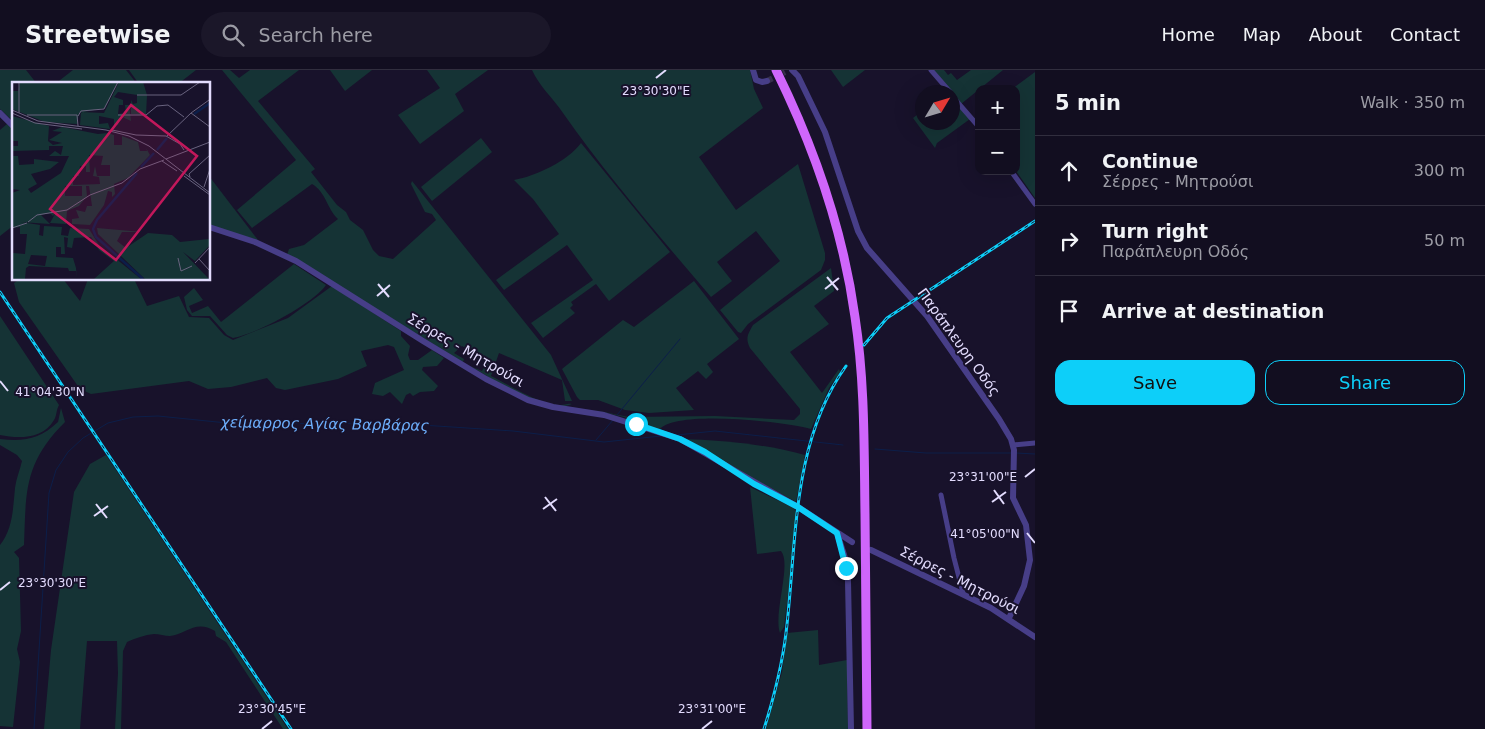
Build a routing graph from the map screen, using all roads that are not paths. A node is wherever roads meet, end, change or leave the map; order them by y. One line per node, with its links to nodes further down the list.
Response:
1 (753, 70): 5 (street)
2 (792, 70): 15 (street, Παράπλευρη Οδός)
3 (931, 70): 6 (street)
4 (783, 71): 24 (main road)
5 (767, 81)
6 (944, 85)
7 (960, 105): 9 (street)
8 (0, 113): 10 (street)
9 (975, 122)
10 (12, 124)
11 (1014, 175): 12 (street)
12 (1035, 204)
13 (210, 227): 17 (street, Σέρρες - Μητρούσι)
14 (1035, 443): 15 (street)
15 (1013, 447): 21 (street, Παράπλευρη Οδός)
16 (941, 495): 20 (street)
17 (837, 533): 18 (street, Σέρρες - Μητρούσι); 23 (street)
18 (852, 542)
19 (870, 550): 20 (street, Σέρρες - Μητρούσι)
20 (963, 594): 21 (street, Σέρρες - Μητρούσι)
21 (1009, 618): 22 (street, Σέρρες - Μητρούσι)
22 (1035, 637)
23 (851, 729)
24 (867, 729)

